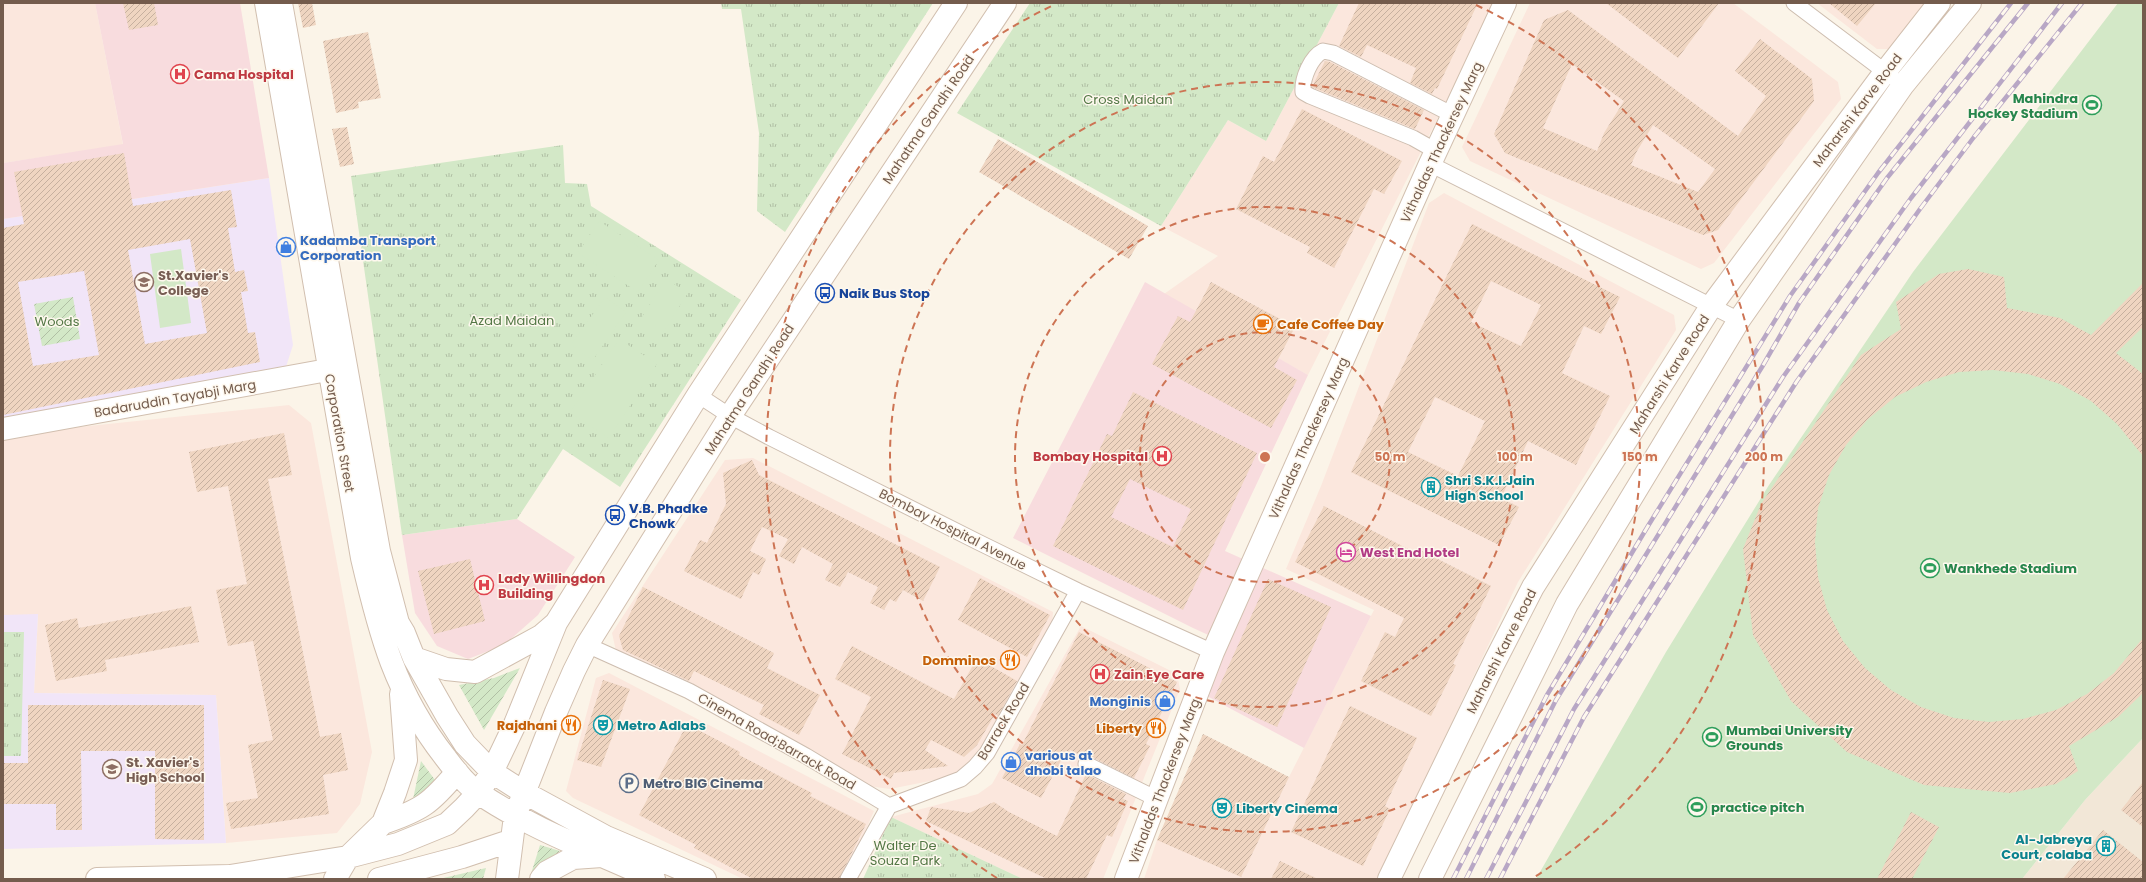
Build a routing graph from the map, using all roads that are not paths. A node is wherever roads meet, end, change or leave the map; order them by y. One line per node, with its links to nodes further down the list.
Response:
1 (266, 3): 15 (main road, Corporation Street)
2 (282, 3): 15 (main road, Corporation Street)
3 (956, 3): 16 (main road)
4 (1005, 3): 17 (main road, Mahatma Gandhi Road)
5 (1505, 3): 11 (main road, Vithaldas Thackersey Marg)
6 (1794, 3): 9 (street)
7 (1939, 3): 9 (main road, Maharshi Karve Road)
8 (1970, 3): 10 (main road, Maharshi Karve Road)
9 (1885, 72): 10 (street); 13 (main road, Maharshi Karve Road)
10 (1903, 85): 14 (main road, Maharshi Karve Road)
11 (1453, 115): 12 (main road, Vithaldas Thackersey Marg); 12 (street)
12 (1433, 157): 13 (street); 22 (main road, Vithaldas Thackersey Marg)
13 (1712, 305): 14 (street); 46 (main road, Maharshi Karve Road)
14 (1738, 320): 47 (main road, Maharshi Karve Road)
15 (338, 368): 18 (main road, Badaruddin Tayabji Marg); 23 (main road, Corporation Street); 24 (main road, Corporation Street)
16 (698, 395): 17 (street, Bombay Hospital Avenue); 20 (main road)
17 (730, 416): 19 (street, Bombay Hospital Avenue); 21 (main road, Mahatma Gandhi Road)
18 (3, 429)
19 (1078, 591): 22 (street, Bombay Hospital Avenue); 31 (street, Barrack Road)
20 (556, 623): 23 (main road); 27 (main road)
21 (587, 645): 29 (main road, Mahatma Gandhi Road); 31 (street, Cinema Road;Barrack Road)
22 (1213, 652): 30 (main road, Vithaldas Thackersey Marg)
23 (414, 658): 27 (main road, Corporation Street)
24 (401, 689): 26 (main road, Corporation Street); 33 (main road)
25 (1086, 764): 30 (street)
26 (457, 772): 28 (main road, Corporation Street); 33 (main road)
27 (492, 772): 28 (main road); 29 (main road, Corporation Street)
28 (478, 793): 32 (main road, Corporation Street); 36 (main road)
29 (525, 793): 32 (main road, Mahatma Gandhi Road); 43 (main road, Corporation Street)
30 (1157, 799): 45 (main road, Vithaldas Thackersey Marg)
31 (889, 806): 44 (street)
32 (515, 816): 34 (main road, Mahatma Gandhi Road); 35 (main road, Corporation Street)
33 (384, 823): 36 (main road)
34 (510, 841): 39 (main road); 40 (main road, Mahatma Gandhi Road)
35 (604, 856): 41 (main road); 42 (main road, Corporation Street)
36 (348, 857): 37 (main road); 38 (main road)
37 (97, 879)
38 (335, 879)
39 (379, 879)
40 (506, 879)
41 (541, 879)
42 (654, 879)
43 (705, 879)
44 (848, 879)
45 (1126, 879)
46 (1389, 879)
47 (1430, 879)

